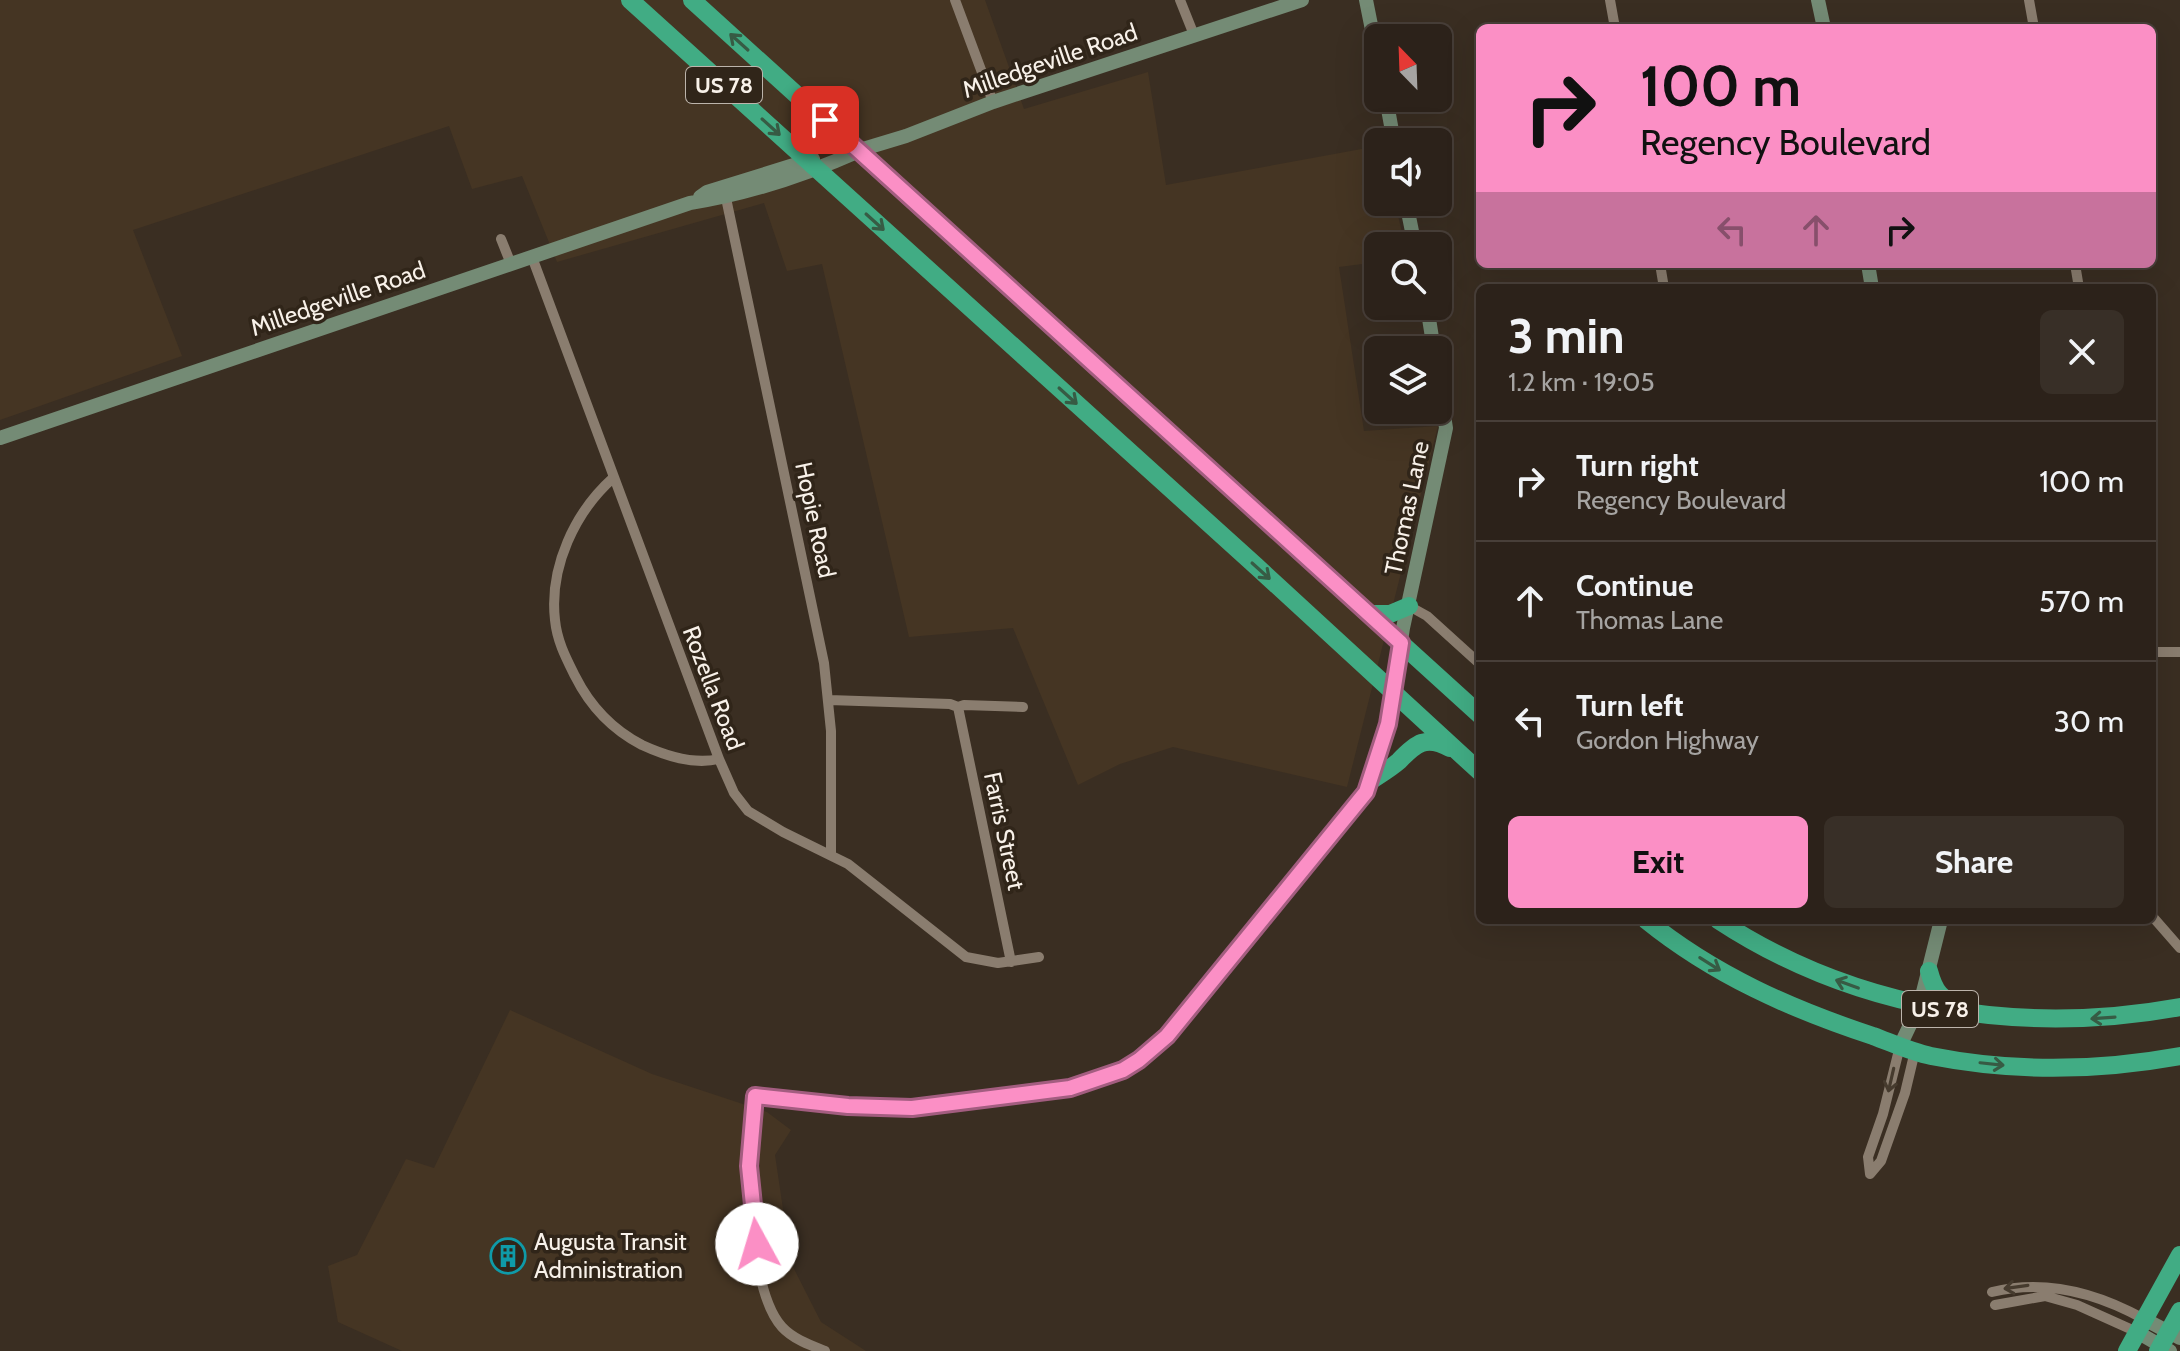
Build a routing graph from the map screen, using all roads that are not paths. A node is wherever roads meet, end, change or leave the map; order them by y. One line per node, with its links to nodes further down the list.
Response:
1 (630, 0): 17 (highway, US 78, one-way to 17)
2 (692, 0): 16 (highway, US 78, one-way to 2)
3 (955, 0): 15 (street)
4 (1180, 0): 14 (street)
5 (1302, 0): 14 (street, Milledgeville Road)
6 (1366, 0): 10 (street)
7 (1610, 0): 11 (street)
8 (1818, 0): 12 (street)
9 (2029, 0): 13 (street)
10 (1371, 24)
11 (1614, 24)
12 (1823, 24)
13 (2033, 24)
14 (1194, 35): 15 (street, Milledgeville Road)
15 (993, 102): 16 (street, Milledgeville Road)
16 (859, 151): 17 (street, Milledgeville Road); 27 (highway, US 78)
17 (812, 165): 18 (street, Milledgeville Road); 19 (street, Milledgeville Road); 32 (highway, US 78, one-way to 32)
18 (726, 198): 19 (street, Milledgeville Road); 33 (street, Hopie Road)
19 (690, 203): 21 (street, Milledgeville Road)
20 (501, 239): 22 (street)
21 (532, 257): 22 (street, Milledgeville Road); 25 (street, Rozella Road)
22 (511, 264): 24 (street, Milledgeville Road)
23 (1445, 424): 26 (street, Thomas Lane)
24 (0, 438)
25 (613, 478): 38 (street, Rozella Road); 38 (street)
26 (1409, 606): 27 (highway); 28 (street, Thomas Lane); 31 (street)
27 (1369, 614): 28 (highway, US 78)
28 (1401, 643): 32 (street, Thomas Lane); 36 (highway, US 78)
29 (2156, 652): 30 (street)
30 (2180, 652)
31 (1476, 660)
32 (1393, 693): 37 (highway, US 78); 40 (street)
33 (829, 700): 34 (street); 41 (street, Hopie Road)
34 (958, 707): 35 (street); 48 (street, Farris Street)
35 (1023, 707)
36 (1476, 711)
37 (1459, 754): 39 (highway, US 78); 40 (highway)
38 (719, 759): 41 (street, Rozella Road)
39 (1476, 769)
40 (1372, 780): 63 (street)
41 (831, 853): 48 (street, Rozella Road)
42 (2156, 921): 46 (street)
43 (1652, 924): 55 (highway, US 78, one-way to 55)
44 (1725, 924): 51 (highway, US 78, one-way to 44)
45 (1940, 924): 49 (street)
46 (2180, 948)
47 (1039, 957): 48 (street, Rozella Road)
48 (1011, 962)
49 (1929, 971): 51 (street); 54 (highway)
50 (2180, 998): 53 (street)
51 (1920, 1004): 54 (highway, US 78); 55 (street)
52 (2180, 1007): 53 (highway, US 78)
53 (2150, 1013): 54 (highway, US 78, one-way to 54)
54 (2043, 1020)
55 (1908, 1049): 55 (street, one-way to 55); 56 (highway, US 78, one-way to 56)
56 (2180, 1056)
57 (2180, 1255): 61 (highway)
58 (1992, 1292): 61 (street, one-way to 58)
59 (1995, 1305): 61 (street)
60 (2180, 1311): 62 (highway)
61 (2140, 1326): 62 (street); 64 (highway)
62 (2167, 1344)
63 (825, 1351)
64 (2127, 1351)

